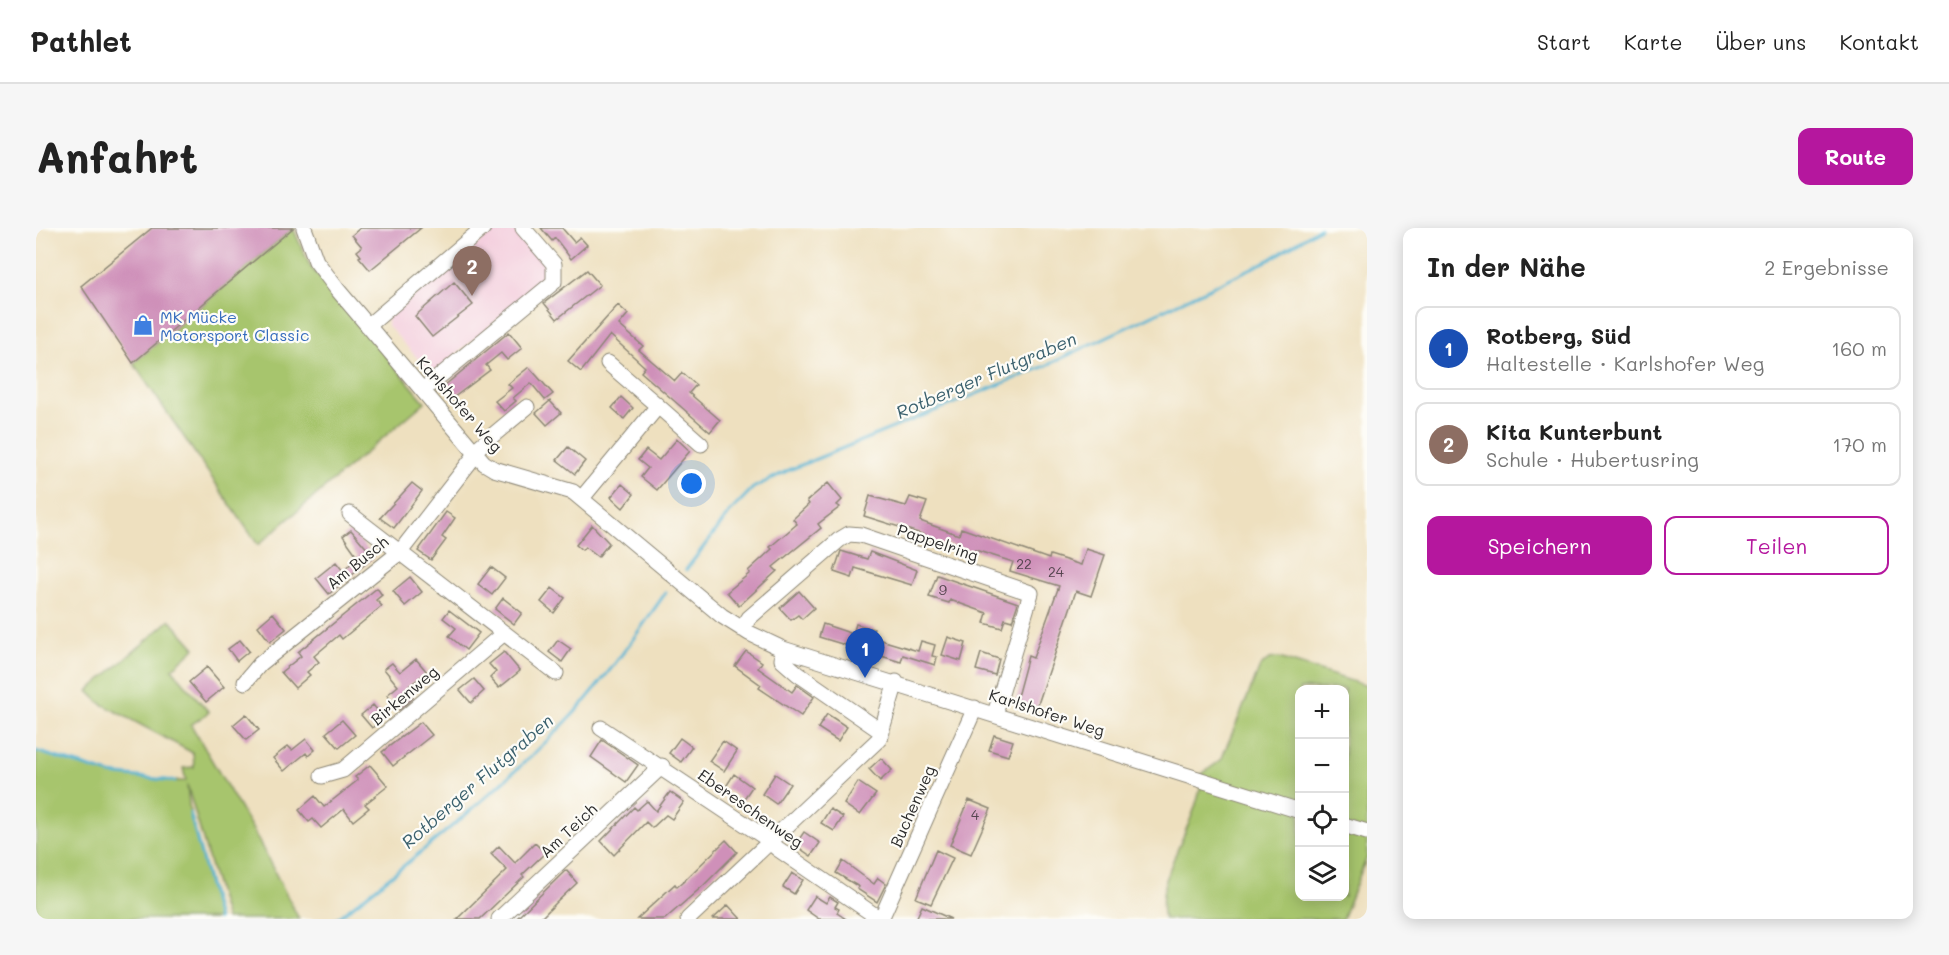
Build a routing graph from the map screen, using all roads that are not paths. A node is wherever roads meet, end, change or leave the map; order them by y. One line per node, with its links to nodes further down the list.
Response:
1 (304, 228): 4 (street, Karlshofer Weg)
2 (483, 228): 4 (street)
3 (523, 228): 6 (street)
4 (368, 326): 6 (street, Karlshofer Weg)
5 (608, 363): 7 (street)
6 (423, 390): 10 (street, Karlshofer Weg)
7 (658, 406): 9 (street); 11 (street)
8 (527, 407): 10 (street, Am Busch)
9 (701, 444)
10 (475, 453): 11 (street, Karlshofer Weg); 13 (street, Am Busch)
11 (582, 498): 14 (street, Karlshofer Weg)
12 (350, 514): 13 (street)
13 (400, 552): 15 (street); 18 (street, Am Busch)
14 (742, 629): 16 (street, Karlshofer Weg); 21 (street, Pappelring)
15 (504, 633): 17 (street); 25 (street, Birkenweg)
16 (783, 649): 19 (street, Karlshofer Weg); 23 (street)
17 (556, 673)
18 (244, 682)
19 (896, 682): 20 (street, Karlshofer Weg); 23 (street)
20 (975, 708): 21 (street, Karlshofer Weg); 32 (street, Buchenweg)
21 (995, 714): 26 (street, Karlshofer Weg)
22 (601, 728): 24 (street, Ebereschenweg)
23 (882, 732): 29 (street)
24 (662, 766): 29 (street, Ebereschenweg); 30 (street, Am Teich)
25 (322, 776)
26 (1295, 810)
27 (1349, 827): 28 (street)
28 (1367, 832)
29 (770, 842): 31 (street); 32 (street, Ebereschenweg)
30 (499, 919)
31 (688, 919)
32 (880, 919)

